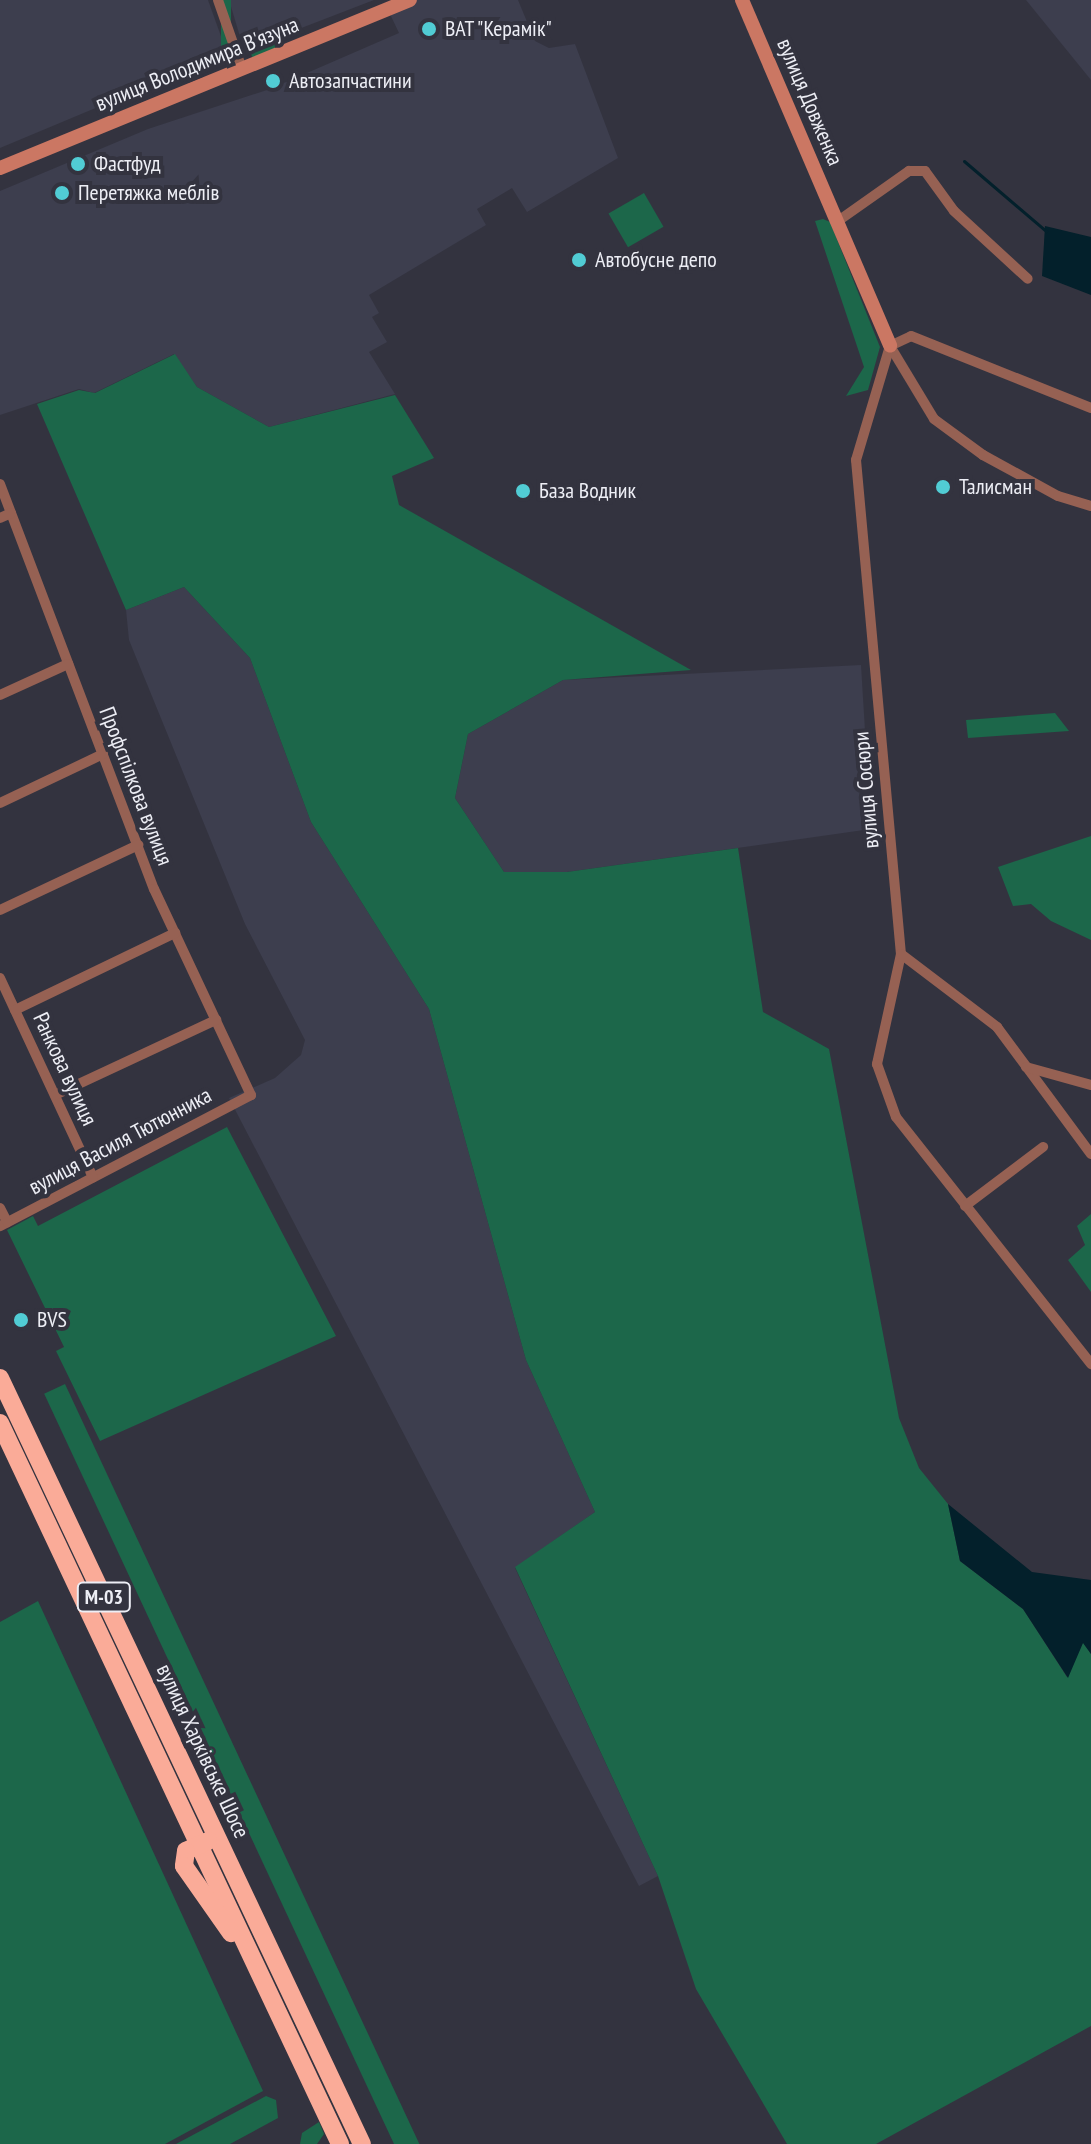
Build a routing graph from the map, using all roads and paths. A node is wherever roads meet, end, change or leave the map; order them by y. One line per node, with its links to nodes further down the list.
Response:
1 (218, 0): 4 (street)
2 (410, 0): 4 (main road, вулиця Володимира В'язуна)
3 (742, 0): 6 (main road, вулиця Довженка)
4 (242, 69): 5 (main road, вулиця Володимира В'язуна)
5 (0, 168)
6 (838, 221): 7 (street); 8 (main road, вулиця Довженка)
7 (1028, 279)
8 (890, 346): 9 (street); 11 (street, вулиця Довженка); 21 (street, вулиця Сосюри)
9 (1091, 408)
10 (0, 484): 12 (street, Профспілкова вулиця)
11 (1091, 506)
12 (11, 513): 13 (street); 14 (street, Профспілкова вулиця)
13 (0, 518)
14 (68, 664): 15 (street); 16 (street, Профспілкова вулиця)
15 (0, 695)
16 (103, 754): 17 (street); 18 (street, Профспілкова вулиця)
17 (0, 803)
18 (138, 845): 19 (street); 20 (street, Профспілкова вулиця)
19 (0, 910)
20 (175, 933): 23 (street); 24 (street, Профспілкова вулиця)
21 (901, 954): 25 (street); 32 (street, вулиця Сосюри)
22 (0, 978): 23 (street, Ранкова вулиця)
23 (15, 1010): 27 (street, Ранкова вулиця)
24 (216, 1020): 27 (street); 28 (street, Профспілкова вулиця)
25 (1026, 1067): 26 (street); 30 (street)
26 (1091, 1085)
27 (55, 1095): 31 (street, Ранкова вулиця)
28 (251, 1095): 31 (street, вулиця Василя Тютюнника)
29 (1043, 1147): 32 (street)
30 (1091, 1154)
31 (93, 1177): 34 (street, вулиця Василя Тютюнника)
32 (965, 1206): 35 (street, вулиця Сосюри)
33 (0, 1208): 34 (street)
34 (4, 1224)
35 (1091, 1364)
36 (0, 1378): 39 (highway, вулиця Харківське Шосе / М-03)
37 (0, 1423): 38 (highway, вулиця Харківське Шосе / М-03)
38 (197, 1842): 39 (highway); 40 (highway)
39 (223, 1850): 41 (highway, вулиця Харківське Шосе / М-03)
40 (340, 2144)
41 (362, 2144)

